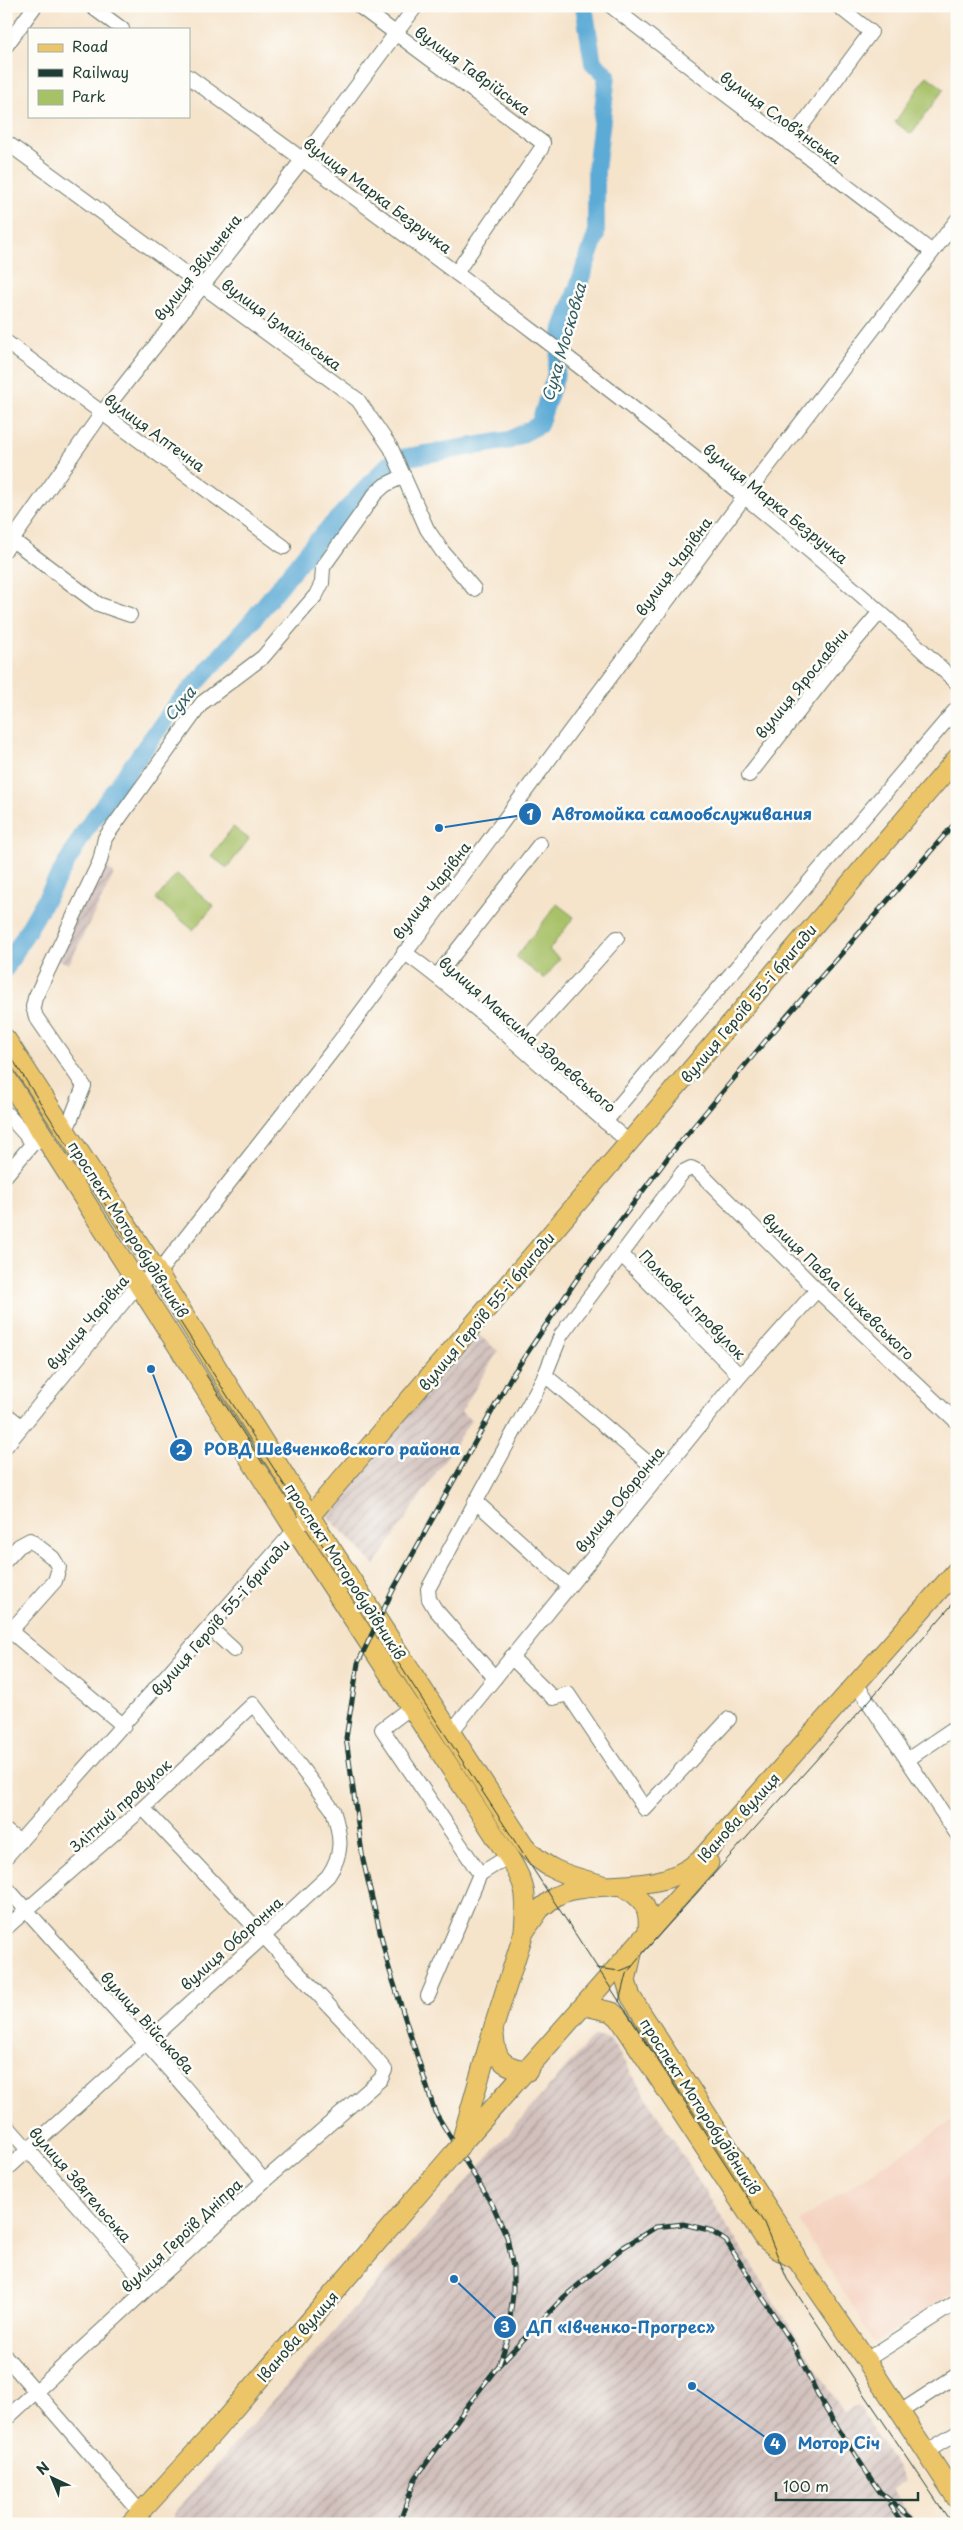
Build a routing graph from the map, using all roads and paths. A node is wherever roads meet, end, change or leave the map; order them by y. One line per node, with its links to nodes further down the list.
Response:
1 (35, 6): 9 (street)
2 (91, 6): 7 (street)
3 (359, 6): 8 (street, вулиця Таврійська)
4 (416, 6): 8 (street, вулиця Звільнена)
5 (611, 6): 12 (street, вулиця Слов’янська)
6 (838, 6): 12 (street)
7 (121, 28)
8 (395, 33): 13 (street, вулиця Звільнена); 16 (street, вулиця Таврійська)
9 (6, 46)
10 (190, 78): 13 (street, вулиця Марка Безручка)
11 (6, 142): 17 (street, вулиця Ізмаїльська)
12 (789, 142): 15 (street, вулиця Слов’янська)
13 (303, 159): 16 (street, вулиця Марка Безручка); 17 (street, вулиця Звільнена)
14 (957, 220): 15 (street, вулиця Чарівна)
15 (932, 252): 21 (street, вулиця Чарівна)
16 (456, 273): 21 (street, вулиця Марка Безручка)
17 (203, 287): 19 (street, вулиця Звільнена); 20 (street, вулиця Ізмаїльська)
18 (6, 342): 19 (street, вулиця Аптечна)
19 (102, 413): 22 (street, вулиця Звільнена); 23 (street, вулиця Аптечна)
20 (404, 476): 24 (street, вулиця Ізмаїльська); 40 (street)
21 (745, 496): 25 (street, вулиця Марка Безручка); 33 (street, вулиця Чарівна)
22 (8, 542): 26 (street)
23 (284, 547)
24 (474, 589)
25 (880, 612): 27 (street, вулиця Марка Безручка); 30 (street, вулиця Ярославни)
26 (130, 615)
27 (957, 684)
28 (957, 708): 39 (street)
29 (957, 758): 42 (main road, вулиця Героїв 55-ї бригади)
30 (749, 775)
31 (540, 844): 34 (street)
32 (617, 938): 36 (street)
33 (404, 952): 34 (street, вулиця Максима Здоревського); 45 (street, вулиця Чарівна)
34 (437, 976): 36 (street, вулиця Максима Здоревського)
35 (6, 1039): 40 (main road, проспект Моторобудівників)
36 (520, 1046): 39 (street, вулиця Максима Здоревського)
37 (6, 1077): 41 (main road, проспект Моторобудівників)
38 (6, 1113): 41 (street)
39 (605, 1122): 42 (street, вулиця Максима Здоревського)
40 (66, 1131): 45 (main road, проспект Моторобудівників)
41 (40, 1142): 43 (street); 46 (main road, проспект Моторобудівників)
42 (629, 1142): 56 (main road, вулиця Героїв 55-ї бригади)
43 (6, 1174)
44 (622, 1255): 47 (street, вулиця Павла Чижевського); 48 (street); 49 (street, Полковий провулок)
45 (158, 1273): 46 (street, вулиця Чарівна); 56 (main road, проспект Моторобудівників)
46 (138, 1284): 52 (street, вулиця Чарівна); 57 (main road, проспект Моторобудівників)
47 (817, 1290): 49 (street, вулиця Оборонна); 51 (street, вулиця Павла Чижевського)
48 (545, 1375): 54 (street); 55 (street)
49 (740, 1376): 54 (street, вулиця Оборонна)
50 (6, 1414): 52 (street)
51 (957, 1422)
52 (22, 1426): 53 (street, вулиця Чарівна)
53 (6, 1446)
54 (660, 1473): 61 (street, вулиця Оборонна)
55 (475, 1501): 61 (street); 66 (street)
56 (310, 1516): 57 (street, вулиця Героїв 55-ї бригади); 73 (main road, проспект Моторобудівників)
57 (295, 1530): 62 (street, вулиця Героїв 55-ї бригади); 69 (main road, проспект Моторобудівників)
58 (6, 1560): 63 (street)
59 (957, 1570): 82 (main road, Іванова вулиця)
60 (957, 1582): 67 (main road, Іванова вулиця)
61 (569, 1586): 65 (street, вулиця Оборонна)
62 (210, 1628): 64 (street); 71 (street, вулиця Героїв 55-ї бригади)
63 (8, 1634): 71 (street)
64 (234, 1650)
65 (512, 1657): 66 (street, вулиця Оборонна); 70 (street)
66 (495, 1678): 73 (street, вулиця Оборонна)
67 (861, 1691): 74 (street); 87 (main road, Іванова вулиця)
68 (253, 1704): 75 (street, Злітний провулок); 88 (street, вулиця Оборонна)
69 (411, 1707): 79 (main road, проспект Моторобудівників); 81 (street)
70 (729, 1719)
71 (124, 1726): 78 (street, вулиця Героїв 55-ї бригади)
72 (957, 1726): 74 (street)
73 (451, 1732): 82 (main road, проспект Моторобудівників)
74 (907, 1760): 77 (street)
75 (143, 1808): 84 (street, Злітний провулок); 88 (street)
76 (6, 1831): 78 (street)
77 (957, 1834)
78 (20, 1842): 80 (street, вулиця Героїв 55-ї бригади)
79 (509, 1856): 81 (street); 86 (main road, проспект Моторобудівників)
80 (6, 1857)
81 (480, 1874): 90 (street)
82 (615, 1886): 86 (main road, Іванова вулиця); 87 (main road)
83 (6, 1887): 84 (street, вулиця Військова)
84 (26, 1910): 85 (street, Злітний провулок); 93 (street, вулиця Військова)
85 (6, 1928)
86 (524, 1932): 92 (main road, Іванова вулиця)
87 (648, 1932): 89 (main road, Іванова вулиця)
88 (263, 1938): 93 (street, вулиця Оборонна); 99 (street, вулиця Героїв Дніпра)
89 (636, 1946): 91 (main road, Іванова вулиця); 100 (main road, проспект Моторобудівників)
90 (428, 1996)
91 (585, 2006): 94 (main road, Іванова вулиця); 101 (main road, проспект Моторобудівників)
92 (494, 2026): 94 (main road); 97 (main road, Іванова вулиця)
93 (144, 2044): 96 (street, вулиця Оборонна); 99 (street, вулиця Військова)
94 (528, 2071): 97 (main road, Іванова вулиця)
95 (6, 2125): 96 (street, вулиця Звягельська)
96 (30, 2149): 98 (street, вулиця Оборонна); 103 (street, вулиця Звягельська)
97 (456, 2150): 114 (main road, Іванова вулиця)
98 (6, 2170)
99 (264, 2181): 103 (street, вулиця Героїв Дніпра)
100 (770, 2213): 101 (main road); 102 (main road, проспект Моторобудівників)
101 (754, 2224): 102 (main road, проспект Моторобудівників)
102 (797, 2260): 106 (main road, проспект Моторобудівників)
103 (142, 2293): 108 (street, вулиця Героїв Дніпра)
104 (957, 2302): 106 (street)
105 (6, 2357): 108 (street)
106 (866, 2360): 109 (main road, проспект Моторобудівників)
107 (957, 2375): 109 (street)
108 (37, 2392): 110 (street, вулиця Героїв Дніпра); 114 (street)
109 (900, 2412): 112 (main road, проспект Моторобудівників)
110 (6, 2419)
111 (957, 2433): 112 (street)
112 (926, 2452): 113 (main road, проспект Моторобудівників)
113 (957, 2499)
114 (136, 2518)

